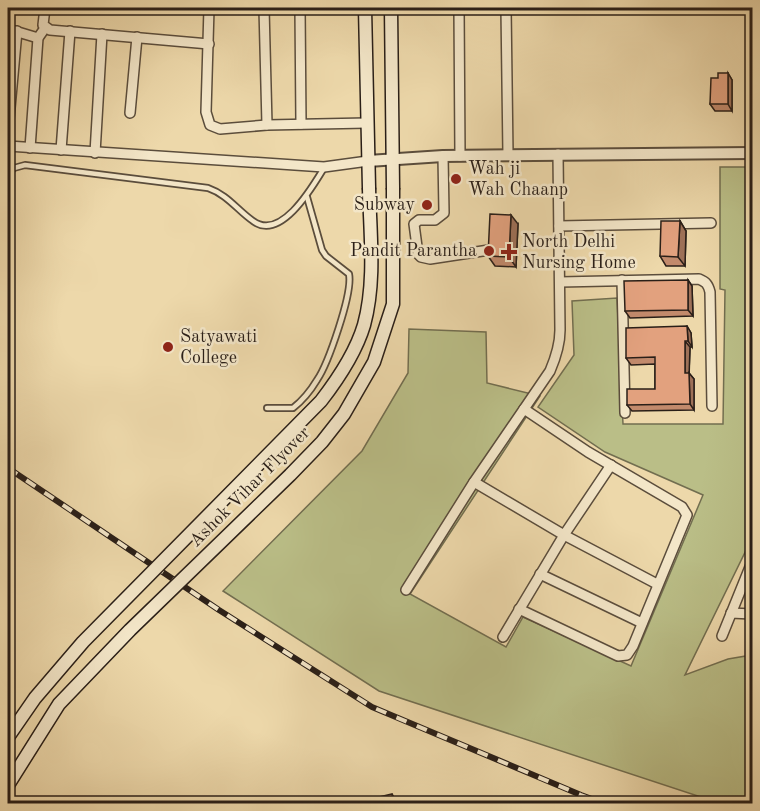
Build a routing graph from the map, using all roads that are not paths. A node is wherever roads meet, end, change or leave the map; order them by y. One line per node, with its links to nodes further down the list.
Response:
1 (45, 8): 9 (street)
2 (210, 8): 15 (street)
3 (264, 8): 20 (street)
4 (300, 8): 19 (street)
5 (365, 8): 18 (main road, Ashok Vihar Flyover)
6 (391, 8): 31 (main road, Ashok Vihar Flyover)
7 (459, 8): 30 (street)
8 (506, 8): 28 (street)
9 (45, 28): 11 (street); 14 (street)
10 (12, 30): 14 (street); 16 (street)
11 (70, 31): 12 (street); 24 (street)
12 (102, 34): 13 (street); 25 (street)
13 (137, 37): 15 (street); 17 (street)
14 (38, 38): 23 (street)
15 (209, 44): 20 (street)
16 (9, 98): 21 (street)
17 (130, 113)
18 (367, 123): 19 (street); 32 (main road, Ashok Vihar Flyover)
19 (300, 124): 20 (street)
20 (267, 125)
21 (8, 130)
22 (8, 146): 23 (street)
23 (30, 148): 24 (street)
24 (62, 150): 25 (street)
25 (95, 153): 33 (street)
26 (753, 153): 27 (street)
27 (558, 154): 28 (street); 37 (street)
28 (508, 155): 30 (street)
29 (443, 156): 30 (street); 31 (street); 38 (street)
30 (460, 156)
31 (393, 159): 32 (street); 59 (main road, Ashok Vihar Flyover, bridge)
32 (368, 161): 33 (street); 58 (main road, Ashok Vihar Flyover, bridge)
33 (324, 167): 35 (lane)
34 (8, 174): 35 (lane)
35 (307, 197): 42 (lane)
36 (711, 223): 37 (street)
37 (559, 226): 40 (street)
38 (489, 250)
39 (622, 280): 40 (street); 41 (street); 44 (street)
40 (560, 282): 43 (street)
41 (712, 406)
42 (267, 408)
43 (524, 409): 45 (street); 46 (street)
44 (625, 413)
45 (611, 465): 47 (street); 50 (street)
46 (474, 482): 47 (street); 51 (street)
47 (564, 535): 49 (street); 50 (street)
48 (753, 562): 53 (street)
49 (540, 574): 52 (street); 55 (street)
50 (657, 584): 55 (street)
51 (406, 590)
52 (519, 609): 55 (street); 57 (street)
53 (731, 613): 54 (street); 56 (street)
54 (753, 614)
55 (642, 623)
56 (722, 636)
57 (503, 637)
58 (8, 738)
59 (8, 785)

